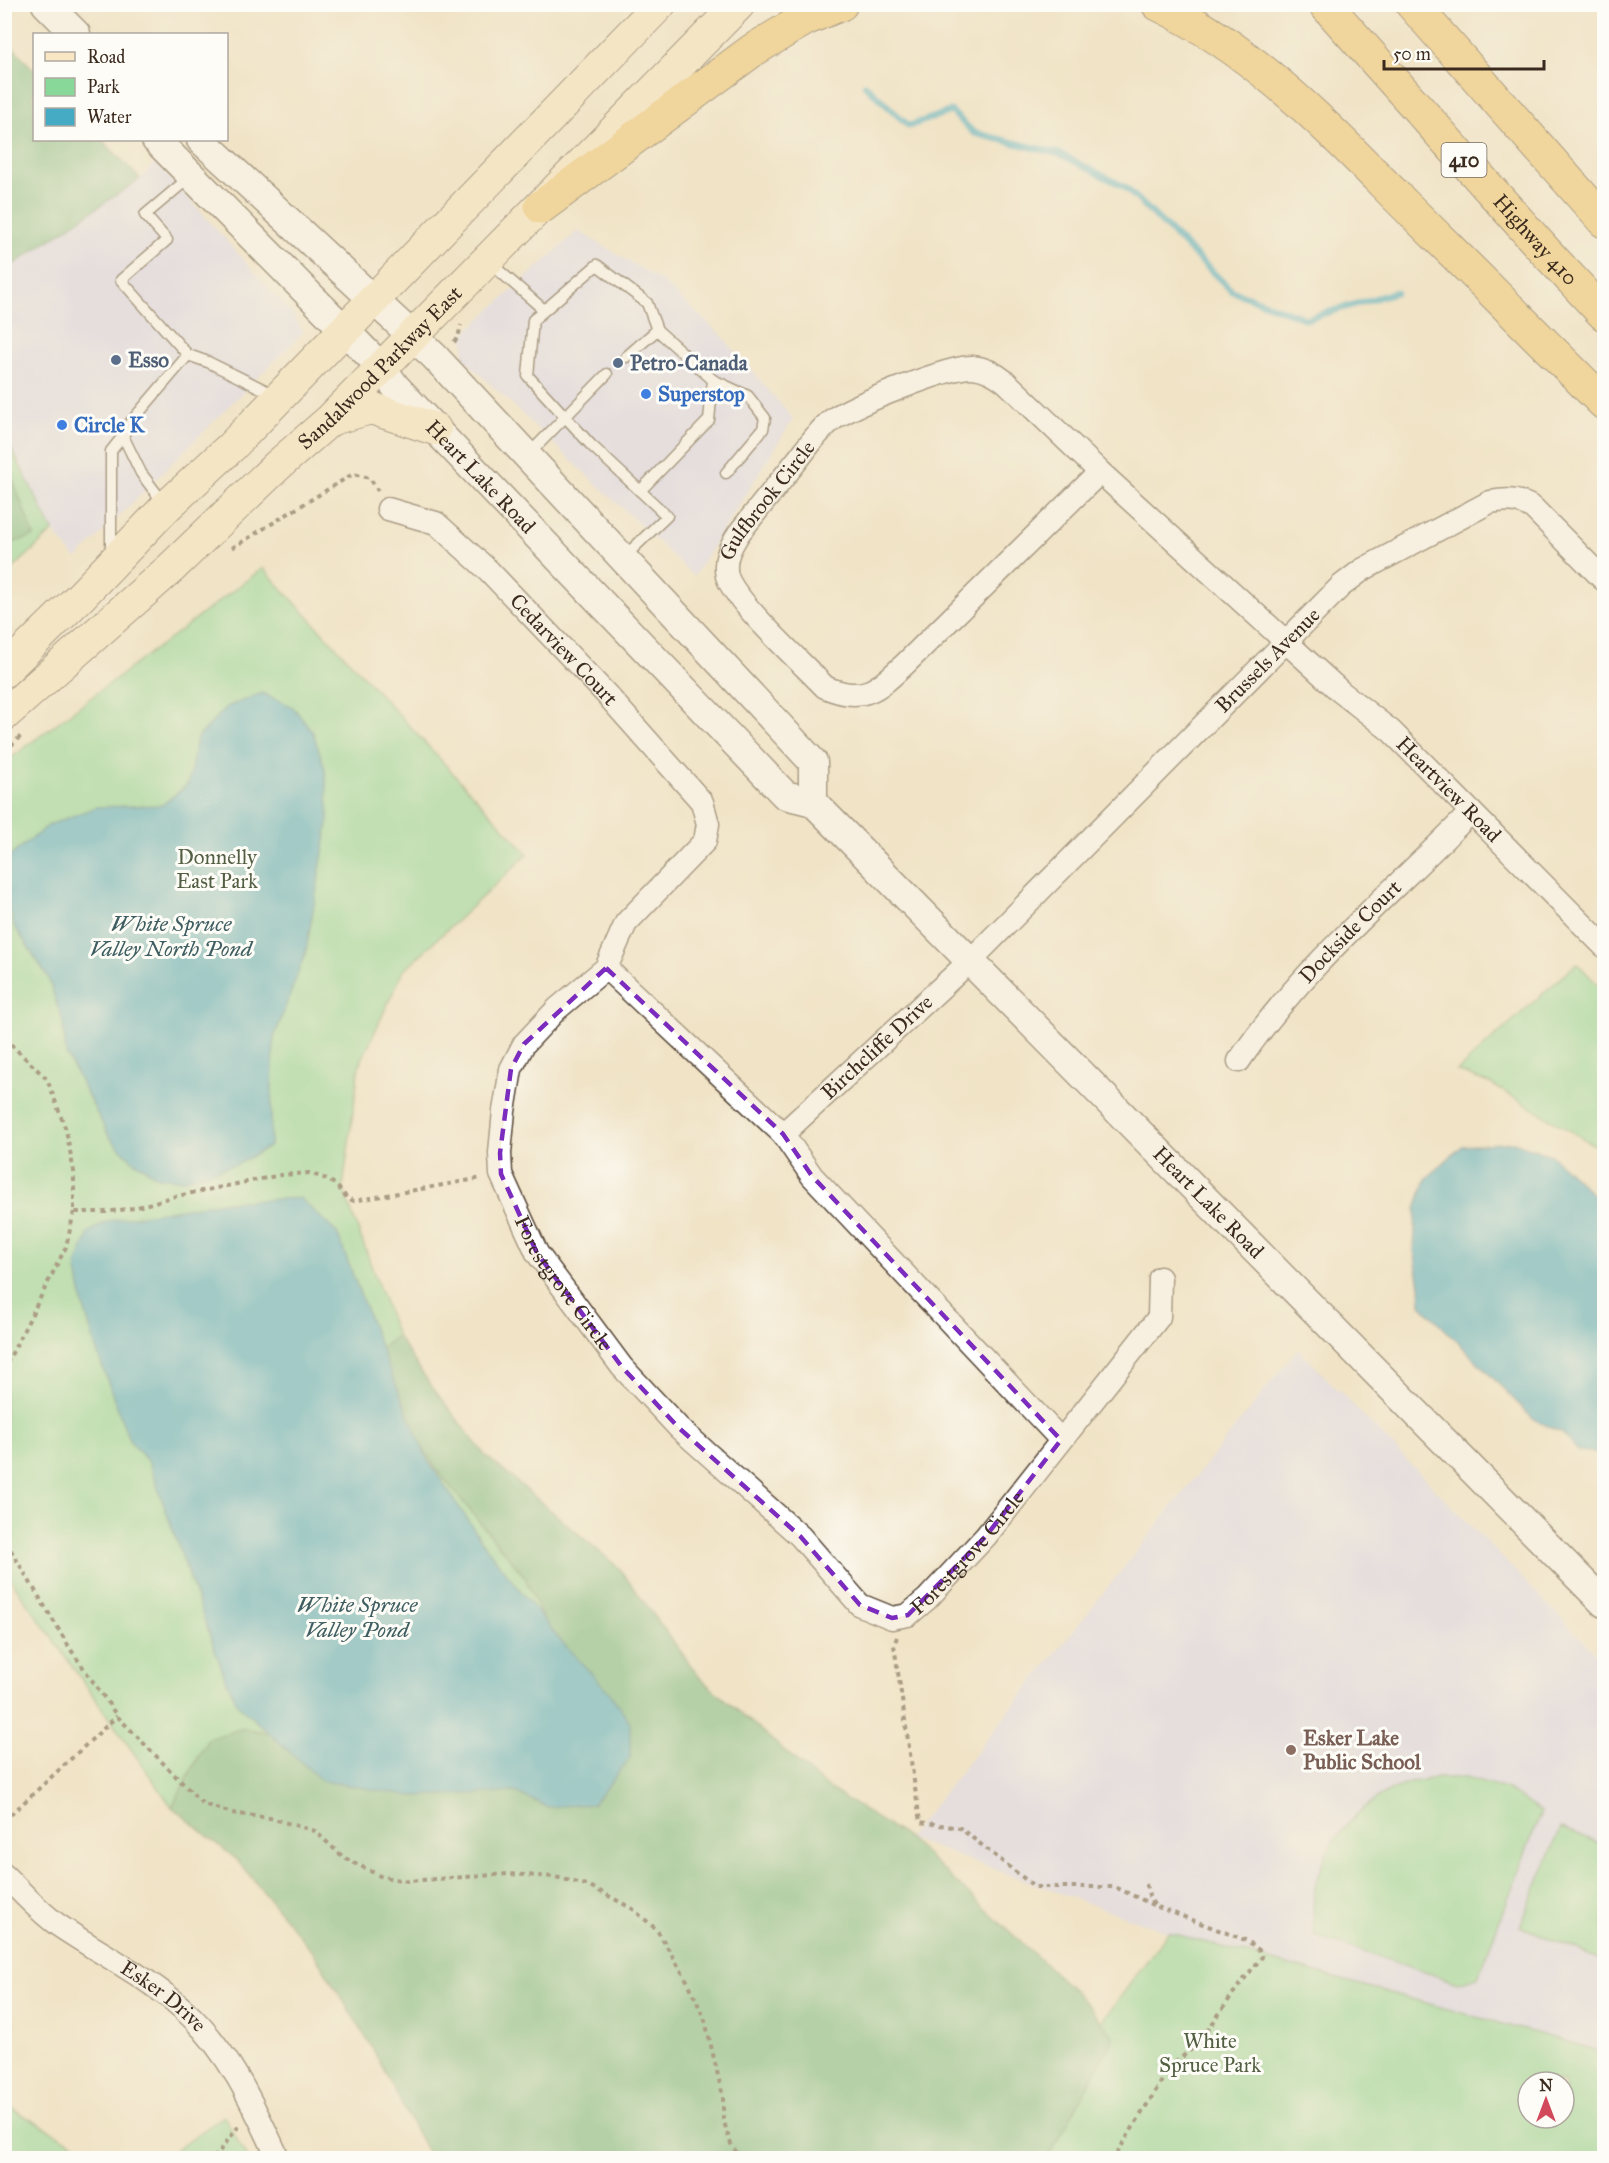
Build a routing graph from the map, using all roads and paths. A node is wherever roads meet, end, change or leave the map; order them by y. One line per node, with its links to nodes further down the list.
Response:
1 (46, 4): 8 (street)
2 (660, 4): 15 (main road)
3 (739, 4): 12 (main road, Sandalwood Parkway East)
4 (841, 4): 12 (highway)
5 (1158, 4): 27 (highway)
6 (1325, 4): 17 (highway, Highway 410 / 410)
7 (1412, 4): 13 (highway)
8 (75, 33)
9 (157, 141): 11 (street, Heart Lake Road)
10 (202, 141): 15 (street)
11 (192, 176): 18 (street, Heart Lake Road); 21 (lane)
12 (541, 207): 14 (main road, Sandalwood Parkway East)
13 (1605, 221)
14 (488, 261): 16 (lane); 20 (main road, Sandalwood Parkway East)
15 (373, 300): 18 (main road); 20 (street)
16 (544, 310): 19 (lane); 28 (lane)
17 (1605, 314)
18 (343, 330): 23 (street, Heart Lake Road); 26 (main road)
19 (657, 330): 22 (lane); 25 (lane)
20 (413, 335): 23 (main road, Sandalwood Parkway East); 32 (street)
21 (188, 355): 26 (lane); 31 (lane)
22 (626, 357)
23 (382, 368): 29 (main road, Sandalwood Parkway East); 30 (street, Heart Lake Road)
24 (607, 374): 28 (lane)
25 (713, 380): 34 (lane); 35 (lane)
26 (279, 397): 36 (main road)
27 (1605, 403)
28 (565, 417): 32 (lane); 35 (lane)
29 (331, 419): 30 (main road); 41 (main road, Sandalwood Parkway East)
30 (435, 429): 46 (street, Heart Lake Road)
31 (123, 436): 36 (lane); 40 (lane)
32 (528, 455): 39 (street)
33 (1100, 472): 33 (street, Gulfbrook Circle); 43 (street, Gulfbrook Circle)
34 (726, 473)
35 (640, 491): 39 (lane)
36 (166, 507): 40 (main road); 41 (main road)
37 (388, 509): 38 (path); 48 (street, Cedarview Court)
38 (223, 546)
39 (624, 557): 46 (street)
40 (110, 565): 44 (main road)
41 (171, 567): 45 (main road, Sandalwood Parkway East)
42 (1605, 580): 43 (street, Brussels Avenue)
43 (1286, 641): 47 (street, Heartview Road); 50 (street, Brussels Avenue)
44 (4, 671)
45 (4, 715)
46 (813, 802): 50 (street, Heart Lake Road)
47 (1471, 812): 49 (street, Heartview Road); 53 (street, Dockside Court)
48 (708, 824): 51 (street, Forestgrove Circle)
49 (1605, 946)
50 (971, 960): 54 (street, Birchcliffe Drive); 61 (street, Heart Lake Road)
51 (606, 968): 54 (street); 55 (street, Forestgrove Circle)
52 (4, 1038): 56 (path)
53 (1239, 1061)
54 (783, 1134): 59 (street)
55 (501, 1174): 56 (path); 62 (street, Forestgrove Circle)
56 (74, 1212): 58 (path)
57 (1160, 1278): 59 (street, Forestgrove Circle)
58 (4, 1381)
59 (1061, 1440): 62 (street, Forestgrove Circle)
60 (4, 1524): 63 (path)
61 (1605, 1603)
62 (908, 1615): 67 (path)
63 (117, 1716): 64 (path); 71 (path)
64 (4, 1821)
65 (4, 1875): 68 (street, Esker Drive)
66 (1146, 1884): 67 (path)
67 (1155, 1906): 72 (path)
68 (254, 2107): 69 (path); 70 (street, Esker Drive)
69 (214, 2158)
70 (278, 2158)
71 (740, 2158)
72 (1114, 2158)

